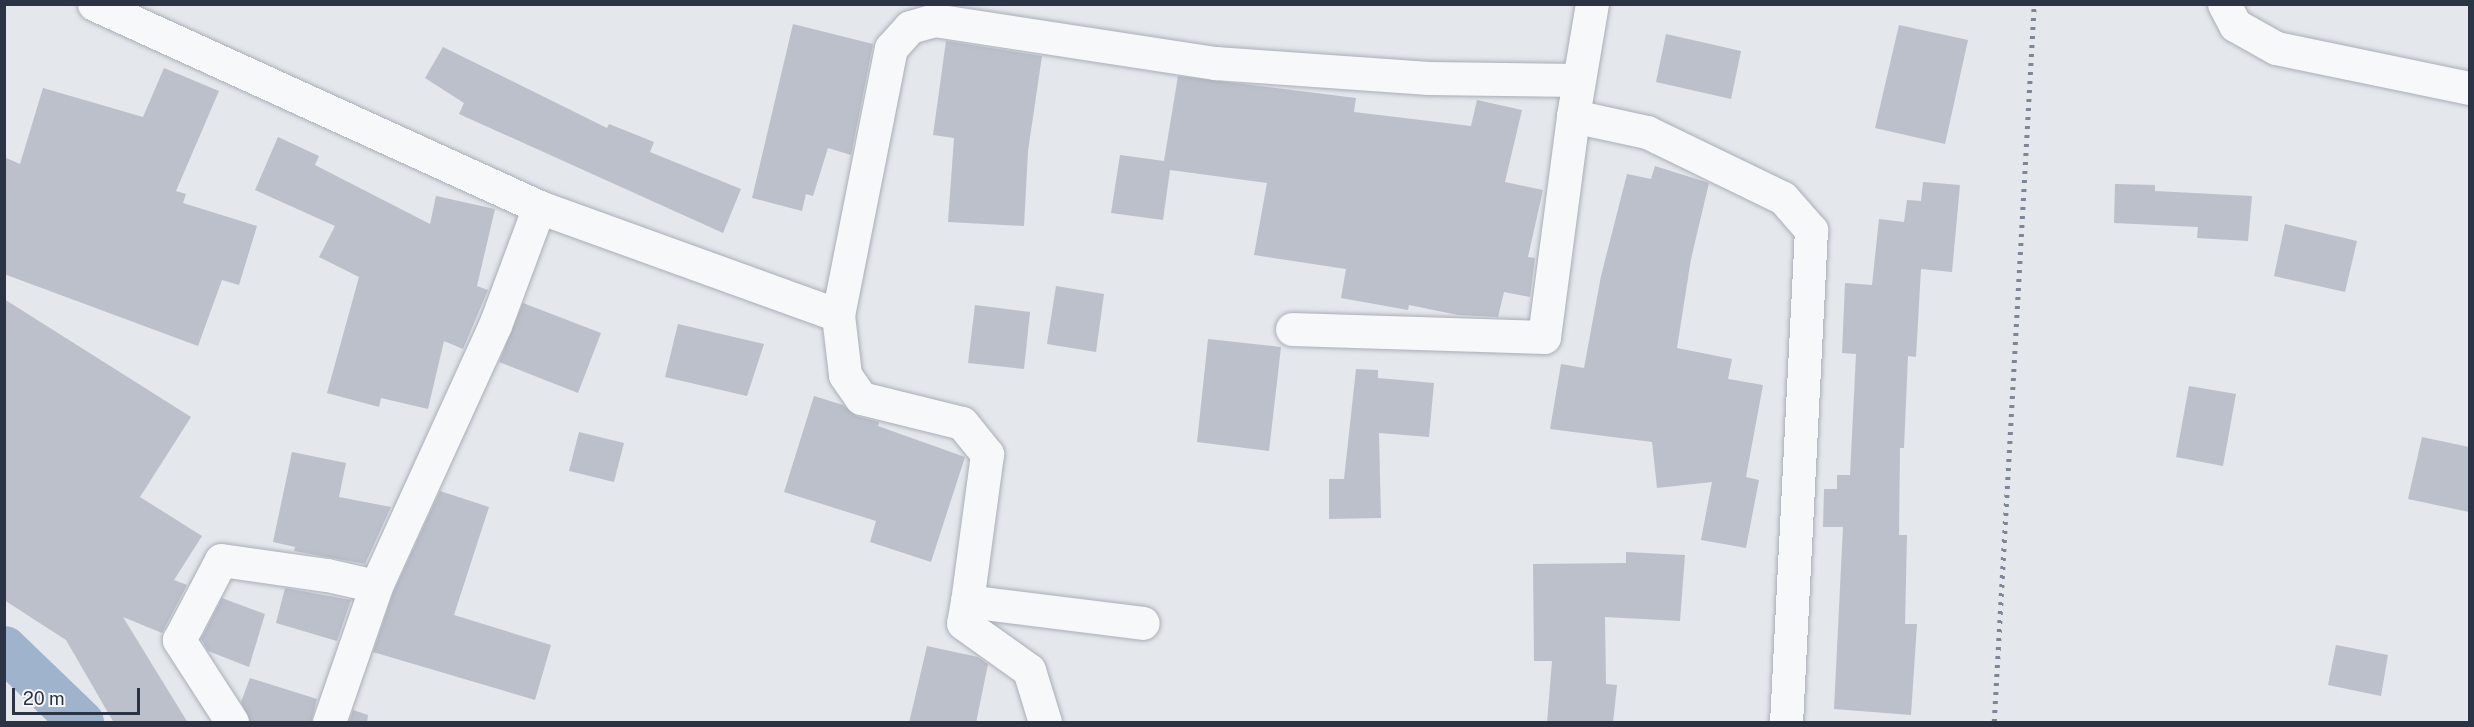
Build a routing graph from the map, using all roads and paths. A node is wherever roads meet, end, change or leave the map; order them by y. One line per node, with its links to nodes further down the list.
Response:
1 (94, 4): 8 (street)
2 (1592, 4): 5 (street)
3 (2224, 4): 6 (street)
4 (913, 16): 5 (street); 9 (street)
5 (1578, 80): 7 (street)
6 (2469, 88)
7 (1573, 116): 10 (street); 17 (street)
8 (539, 207): 9 (street); 11 (street)
9 (838, 315): 12 (street)
10 (1292, 329)
11 (376, 586): 14 (street); 15 (street)
12 (967, 601): 13 (street); 16 (street)
13 (1143, 623)
14 (232, 723)
15 (328, 723)
16 (1045, 723)
17 (1786, 723)

